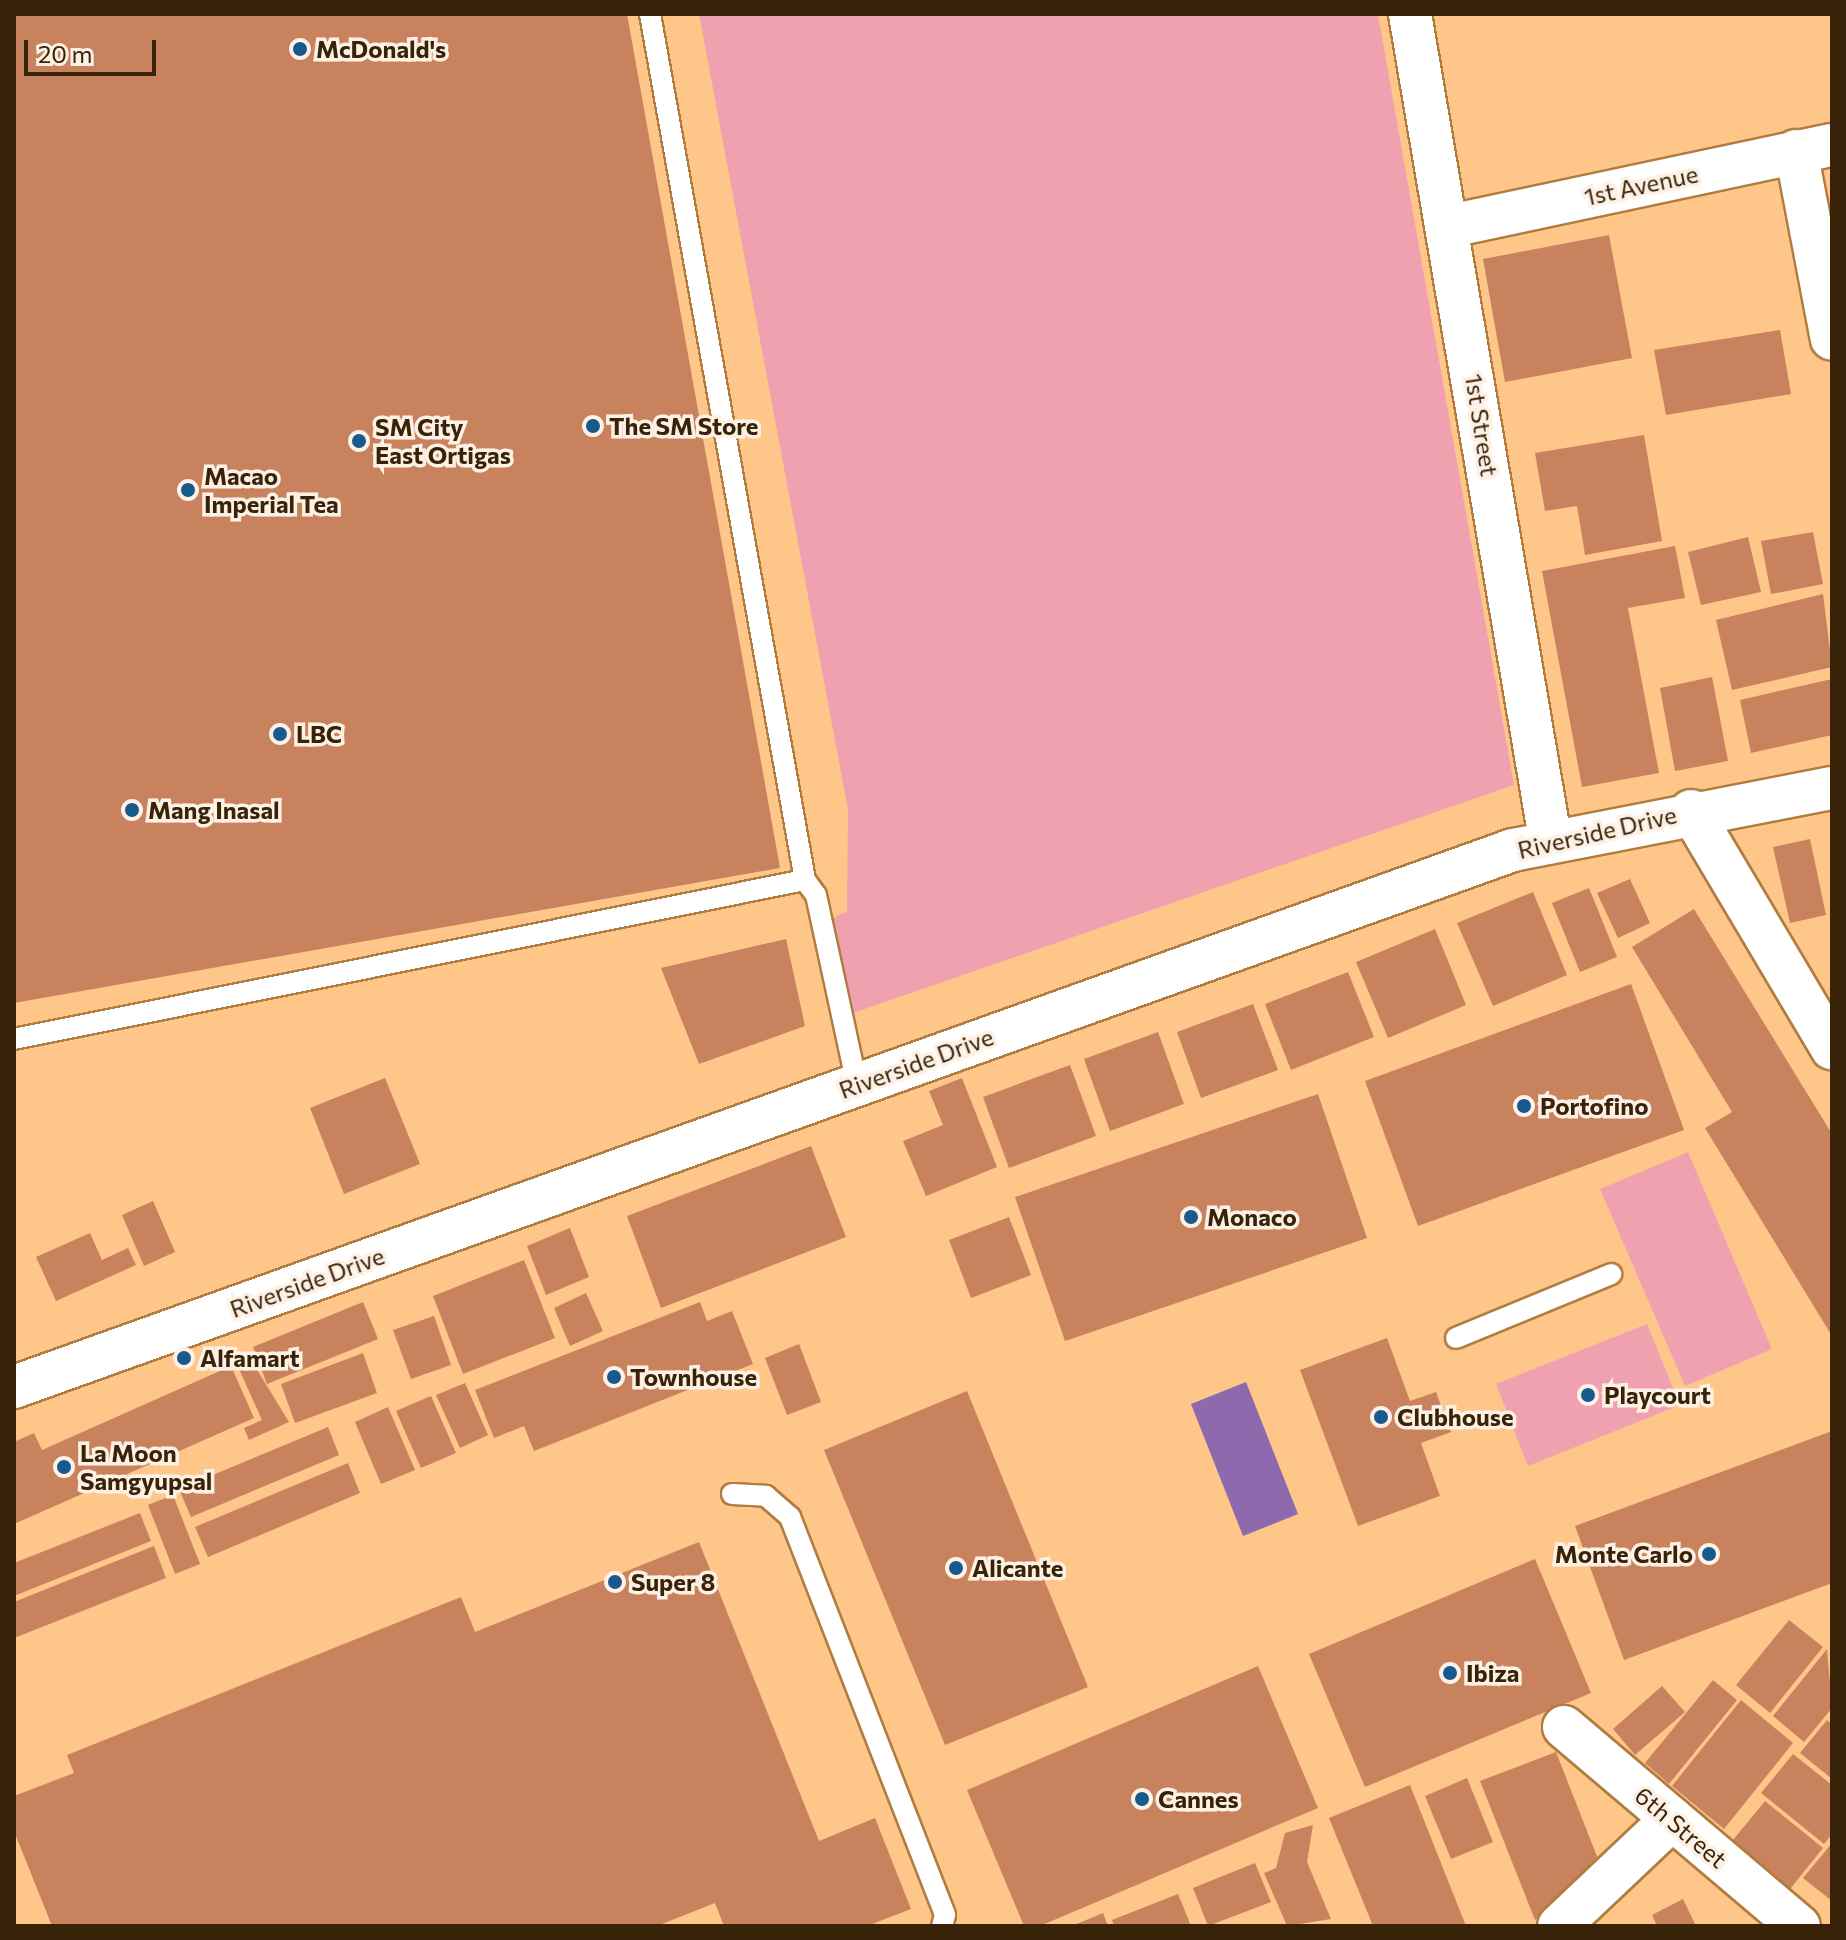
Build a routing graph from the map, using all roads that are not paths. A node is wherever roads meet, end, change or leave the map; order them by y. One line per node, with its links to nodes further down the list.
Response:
1 (650, 14): 9 (lane)
2 (1410, 14): 4 (street, 1st Street)
3 (1814, 148): 4 (street, 1st Avenue); 5 (street)
4 (1450, 226): 8 (street, 1st Street)
5 (1832, 339)
6 (1832, 788): 7 (street, Riverside Drive)
7 (1691, 811): 8 (street, Riverside Drive); 11 (street)
8 (1550, 838): 12 (street, Riverside Drive)
9 (805, 880): 10 (lane); 12 (lane)
10 (14, 1039)
11 (1832, 1048)
12 (857, 1085): 15 (street, Riverside Drive)
13 (1611, 1274): 14 (lane)
14 (1456, 1338)
15 (14, 1387)
16 (732, 1494): 19 (lane)
17 (1564, 1727): 18 (street, 6th Street)
18 (1672, 1819): 20 (street); 21 (street, 6th Street)
19 (942, 1926)
20 (1559, 1926)
21 (1799, 1926)

